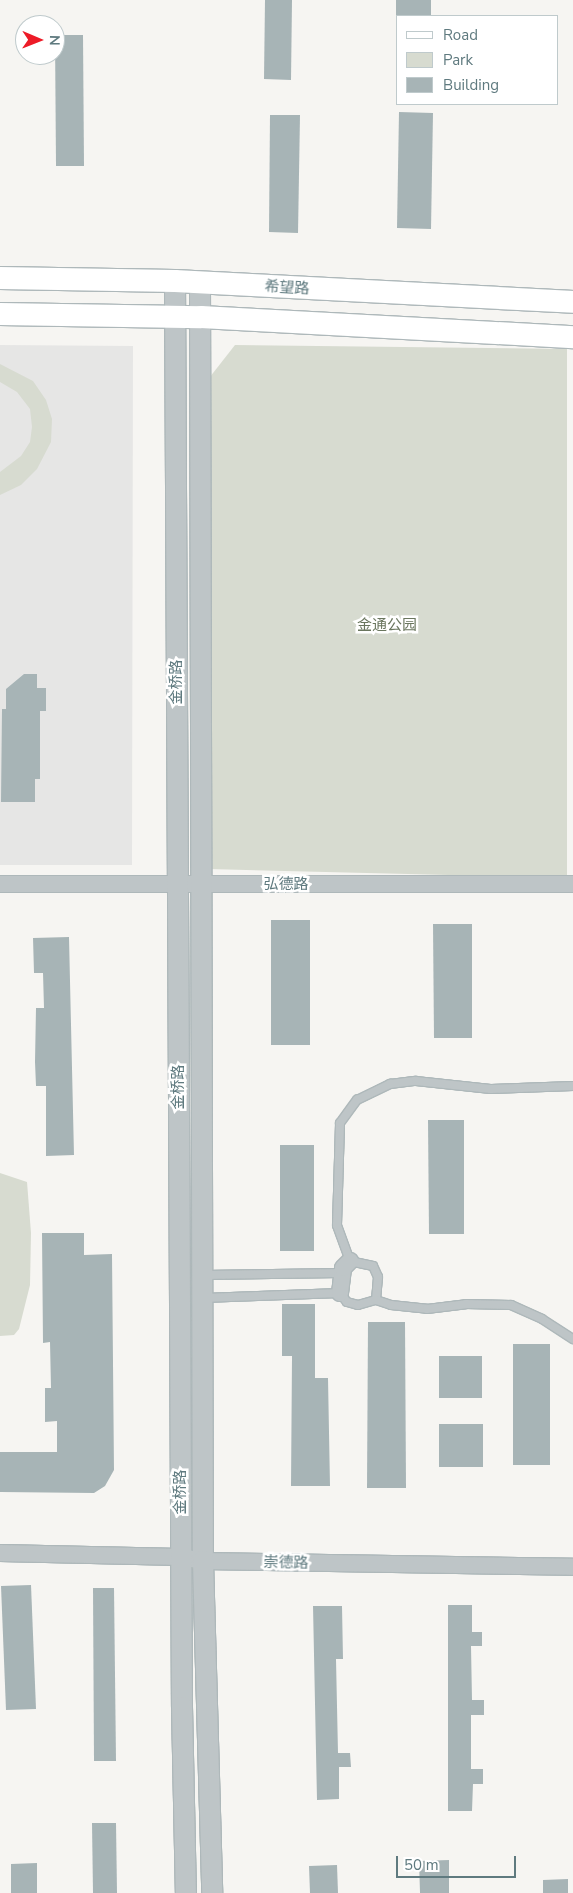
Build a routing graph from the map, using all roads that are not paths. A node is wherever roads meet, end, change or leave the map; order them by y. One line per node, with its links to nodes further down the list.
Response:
1 (0, 278): 2 (main road, 希望路)
2 (175, 281): 3 (main road, 希望路); 7 (street, 金桥路)
3 (200, 284): 4 (main road, 希望路); 6 (street, 金桥路)
4 (573, 302)
5 (0, 314): 7 (main road)
6 (201, 317): 7 (main road); 8 (main road); 14 (street, 金桥路)
7 (175, 318): 11 (street, 金桥路)
8 (573, 337)
9 (0, 884): 11 (street, 弘德路)
10 (573, 884): 11 (street, 弘德路)
11 (178, 885): 20 (street, 金桥路)
12 (573, 1086): 13 (lane)
13 (346, 1267): 14 (lane); 15 (street); 17 (lane)
14 (203, 1275): 16 (street, 金桥路)
15 (340, 1293): 16 (lane); 17 (lane)
16 (203, 1298): 21 (street, 金桥路)
17 (376, 1300): 18 (lane)
18 (573, 1339)
19 (0, 1553): 20 (street, 崇德路)
20 (181, 1557): 21 (street, 崇德路); 23 (street, 金桥路)
21 (203, 1561): 22 (street, 崇德路); 24 (street, 金桥路)
22 (573, 1567)
23 (186, 1893)
24 (212, 1893)

